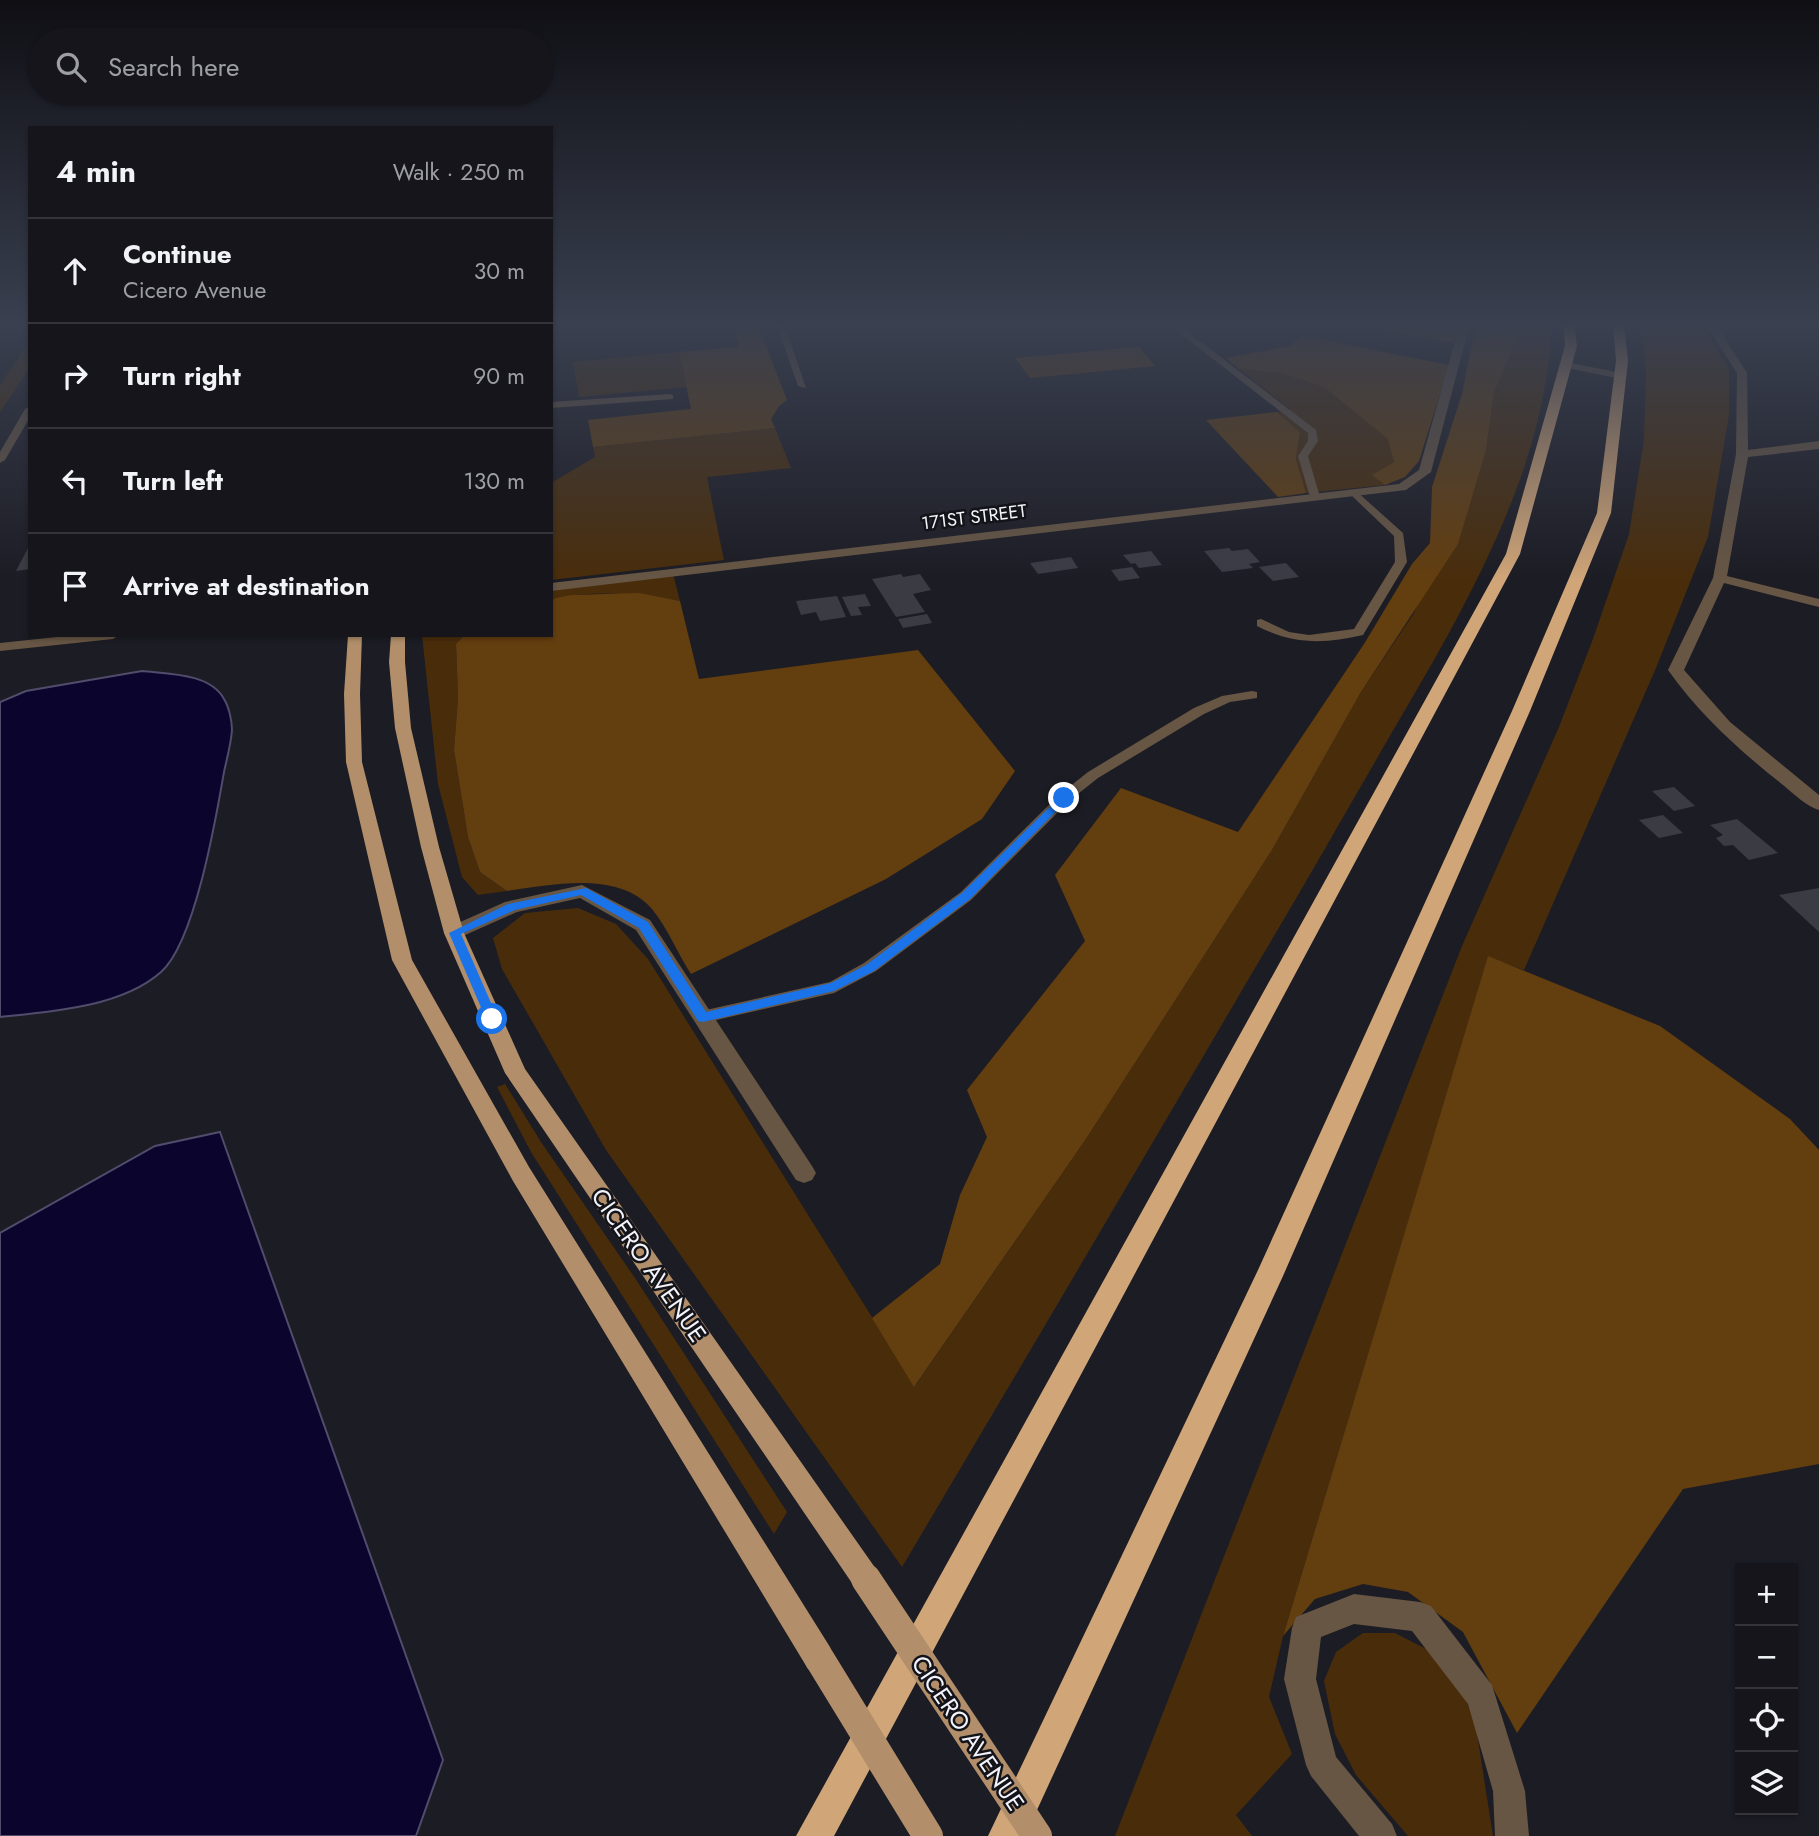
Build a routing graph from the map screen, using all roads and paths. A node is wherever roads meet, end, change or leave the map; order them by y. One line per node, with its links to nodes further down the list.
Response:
1 (1281, 409): 11 (lane)
2 (1443, 409): 10 (street, 171ST STREET)
3 (1554, 409): 25 (highway)
4 (1617, 409): 27 (highway)
5 (1742, 409): 8 (street)
6 (28, 412): 9 (lane)
7 (1819, 445): 8 (street)
8 (1742, 454): 12 (street)
9 (0, 460)
10 (1355, 493): 11 (street, 171ST STREET); 15 (lane)
11 (1315, 498): 13 (street, 171ST STREET)
12 (1720, 578): 14 (street); 21 (street)
13 (553, 587)
14 (1819, 603)
15 (1261, 623)
16 (94, 637): 19 (lane)
17 (355, 637): 26 (main road, bridge)
18 (398, 637): 22 (main road, CICERO AVENUE)
19 (0, 647)
20 (1252, 695): 23 (lane)
21 (1819, 804)
22 (454, 933): 23 (street); 28 (main road, CICERO AVENUE, bridge)
23 (703, 1017): 24 (street)
24 (804, 1173)
25 (814, 1836)
26 (928, 1836)
27 (1006, 1836)
28 (1037, 1836)
29 (1380, 1836): 30 (street)
30 (1512, 1836)

